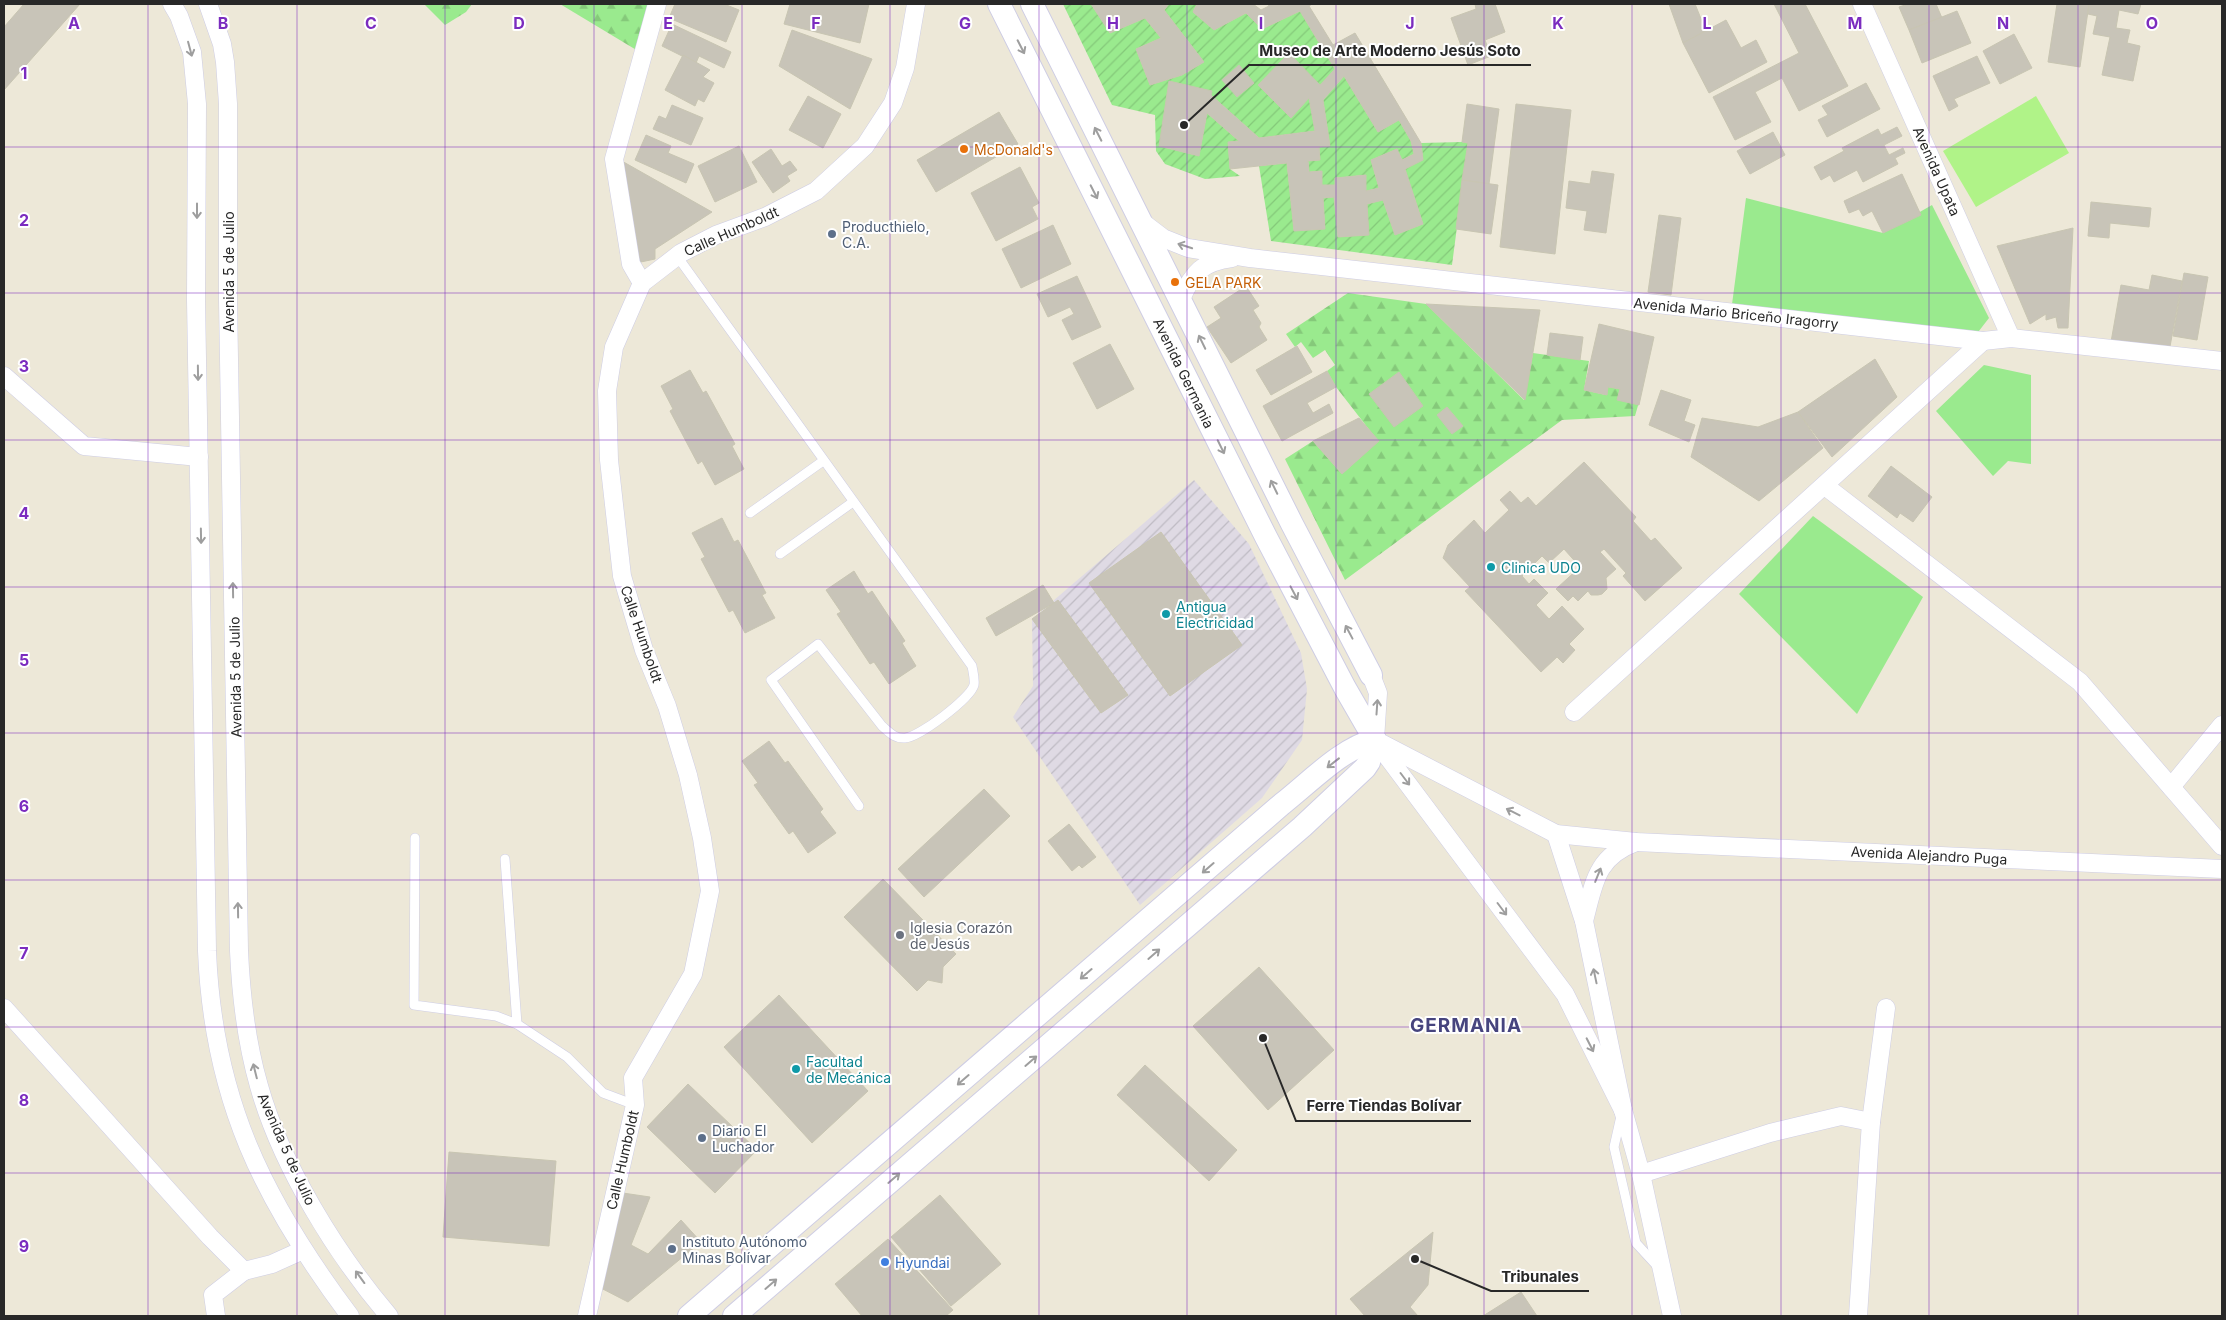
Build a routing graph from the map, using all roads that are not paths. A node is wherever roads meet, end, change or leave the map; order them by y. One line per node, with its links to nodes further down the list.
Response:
1 (172, 4): 17 (street, one-way to 17)
2 (208, 4): 48 (street, Avenida 5 de Julio, one-way to 2)
3 (657, 4): 11 (street)
4 (916, 4): 9 (street, Calle Humboldt)
5 (999, 4): 26 (street, Avenida Germania, one-way to 26)
6 (1032, 4): 8 (street, one-way to 6)
7 (1862, 4): 13 (street, Avenida Upata)
8 (1142, 222): 10 (street, Avenida Mario Briceño Iragorry, one-way to 8); 12 (street)
9 (677, 256): 11 (street, Calle Humboldt); 18 (lane)
10 (1250, 258): 12 (street, Avenida Mario Briceño Iragorry); 14 (street, Avenida Mario Briceño Iragorry)
11 (642, 283): 39 (street, Calle Humboldt)
12 (1181, 300): 23 (street, one-way to 12)
13 (2011, 338): 14 (street, Avenida Mario Briceño Iragorry); 15 (street, Avenida Mario Briceño Iragorry)
14 (1982, 340): 19 (street)
15 (2222, 361)
16 (4, 376): 17 (street)
17 (199, 457): 43 (street, one-way to 43)
18 (824, 460): 20 (lane); 21 (lane)
19 (1825, 486): 24 (street); 27 (street)
20 (854, 502): 22 (lane); 28 (lane)
21 (750, 513)
22 (780, 554)
23 (1371, 675): 26 (street, one-way to 23)
24 (1574, 712)
25 (2222, 725): 27 (street)
26 (1375, 740): 29 (street, one-way to 26); 40 (street, one-way to 40); 50 (street, one-way to 50); 51 (street, one-way to 26)
27 (2171, 787): 32 (street)
28 (859, 806)
29 (1556, 834): 31 (street, Avenida Alejandro Puga); 35 (street)
30 (415, 838): 38 (lane)
31 (1636, 842): 34 (street, Avenida Alejandro Puga); 35 (street, one-way to 31)
32 (2222, 846)
33 (505, 859): 38 (lane)
34 (2222, 869)
35 (1584, 921): 40 (street, one-way to 35)
36 (4, 1008): 45 (street)
37 (1886, 1008): 41 (street)
38 (517, 1024): 39 (lane)
39 (635, 1105): 49 (street, Calle Humboldt)
40 (1623, 1110): 42 (street); 44 (lane)
41 (1871, 1122): 42 (street); 53 (street)
42 (1641, 1174): 44 (street)
43 (303, 1250): 45 (street); 47 (street)
44 (1662, 1270): 52 (street)
45 (244, 1271): 46 (street)
46 (216, 1316)
47 (350, 1316)
48 (389, 1316)
49 (587, 1316)
50 (689, 1316)
51 (734, 1316)
52 (1672, 1316)
53 (1858, 1316)

